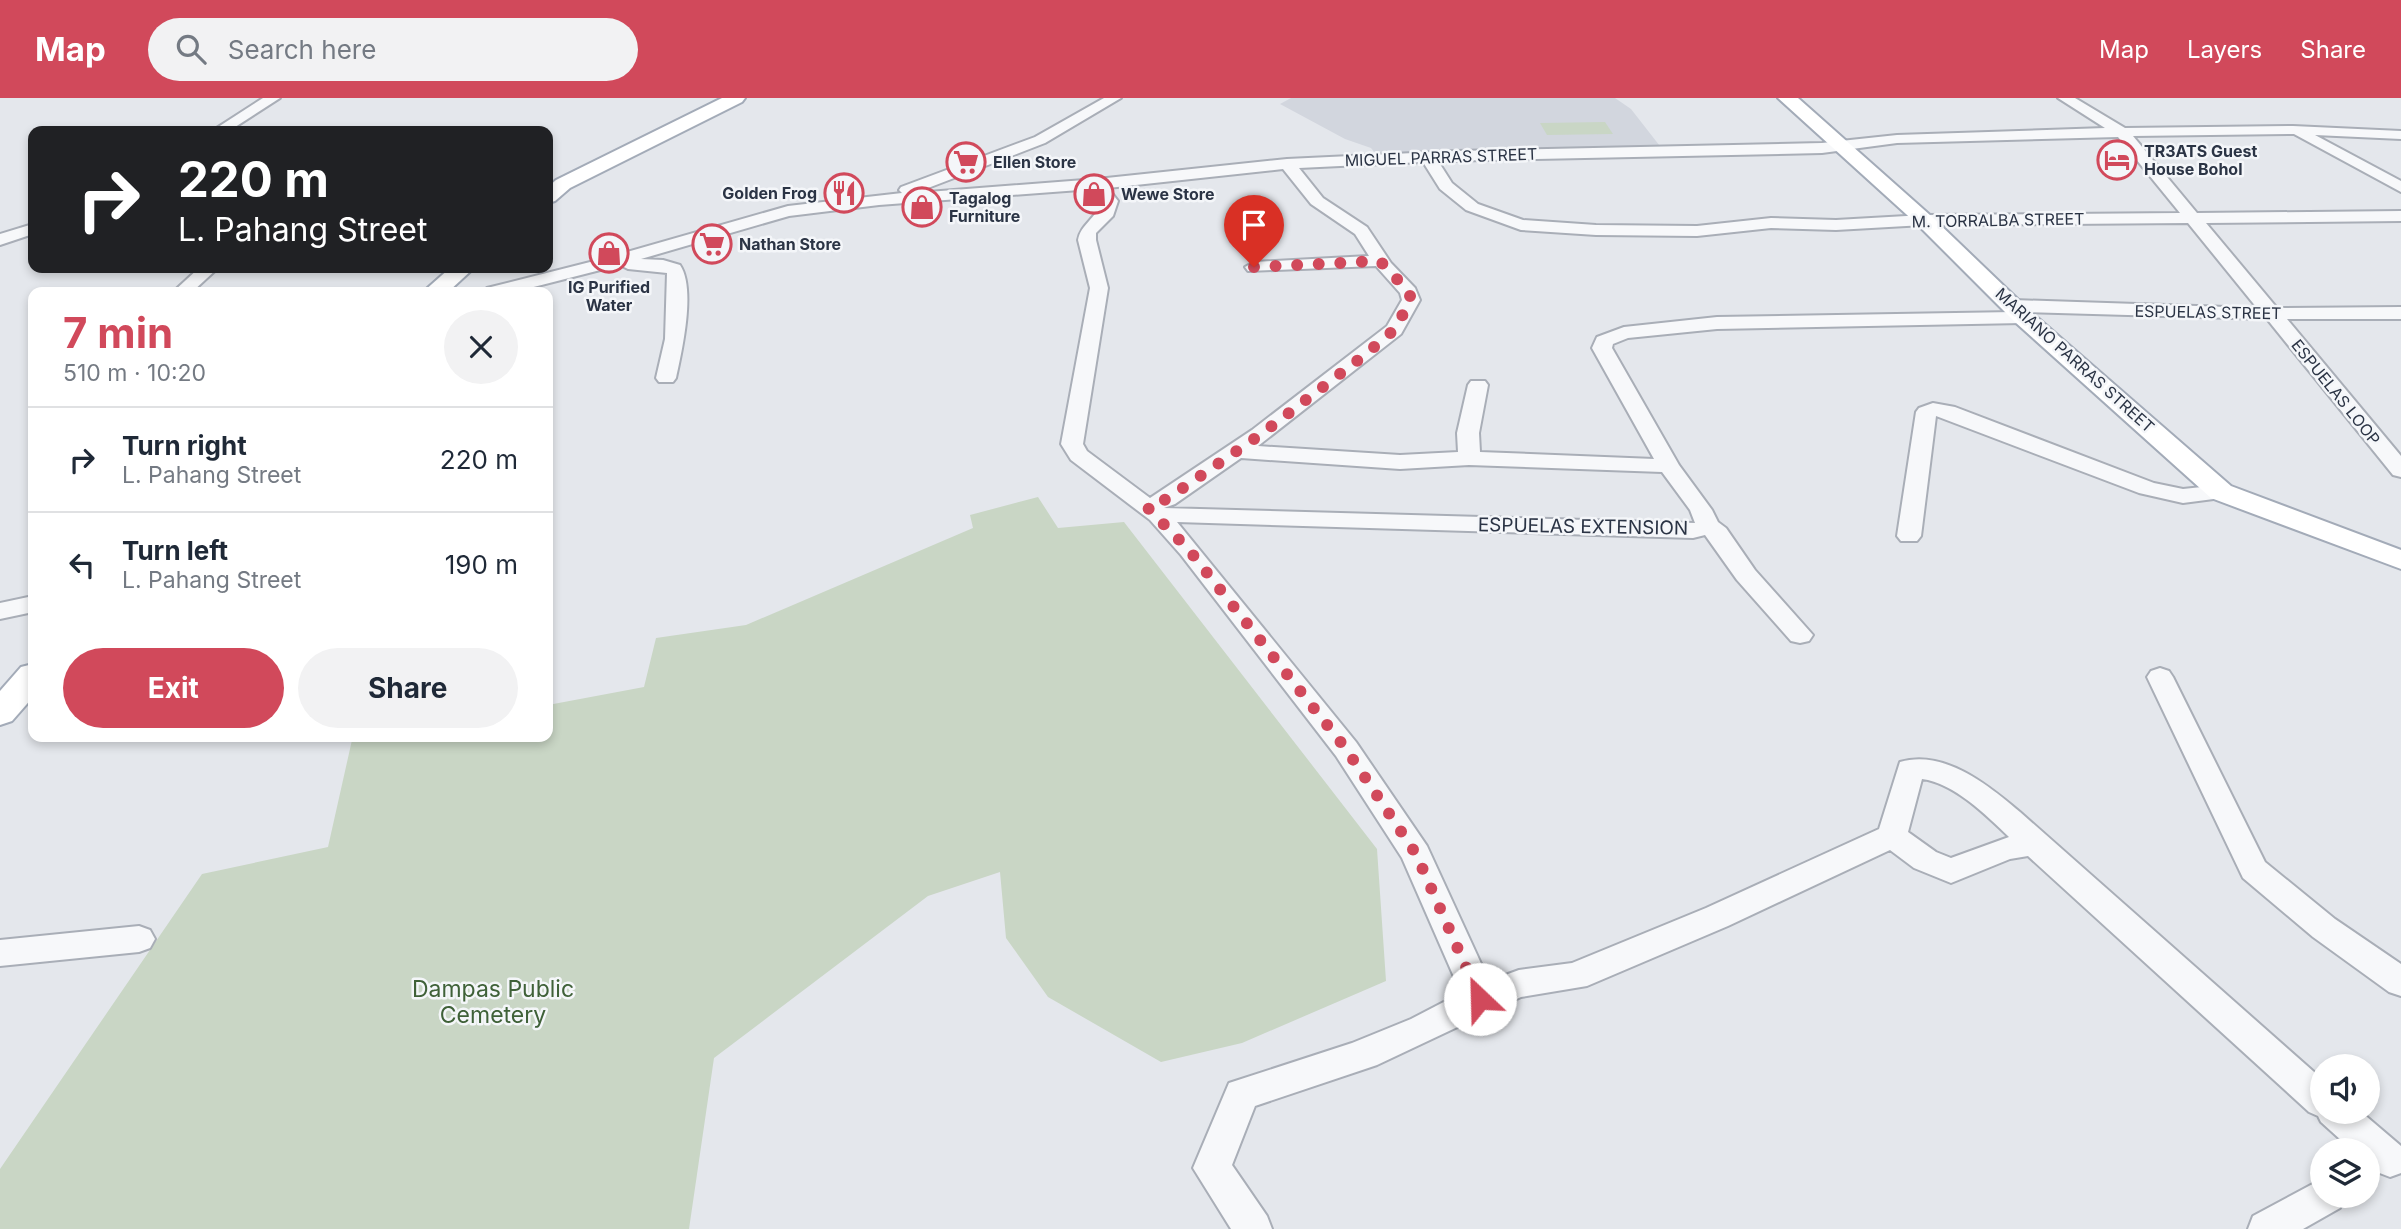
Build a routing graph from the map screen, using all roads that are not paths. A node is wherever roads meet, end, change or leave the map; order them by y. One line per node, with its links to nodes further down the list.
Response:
1 (273, 98): 6 (street)
2 (736, 98): 13 (main road)
3 (1114, 98): 16 (street)
4 (1787, 98): 10 (main road, MARIANO PARRAS STREET)
5 (2065, 98): 8 (street)
6 (227, 126)
7 (2293, 130): 8 (street, MIGUEL PARRAS STREET); 9 (street, MIGUEL PARRAS STREET); 15 (street)
8 (2122, 132): 10 (street, MIGUEL PARRAS STREET); 18 (street, ESPUELAS LOOP)
9 (2401, 135)
10 (1839, 145): 11 (street, MIGUEL PARRAS STREET); 19 (main road, MARIANO PARRAS STREET)
11 (1427, 157): 12 (street, MIGUEL PARRAS STREET); 20 (street)
12 (1287, 164): 14 (street, MIGUEL PARRAS STREET); 23 (street)
13 (555, 184)
14 (1097, 184): 16 (street, MIGUEL PARRAS STREET); 41 (street)
15 (2401, 187)
16 (879, 200): 24 (street, MIGUEL PARRAS STREET)
17 (2401, 216): 18 (street, M. TORRALBA STREET)
18 (2193, 218): 19 (street, M. TORRALBA STREET); 33 (street, ESPUELAS LOOP)
19 (1924, 220): 20 (street, M. TORRALBA STREET); 31 (main road, MARIANO PARRAS STREET)
20 (1597, 230)
21 (28, 231): 22 (street)
22 (0, 240)
23 (1380, 261): 25 (street); 36 (street)
24 (612, 262): 30 (street, MIGUEL PARRAS STREET); 34 (street)
25 (1254, 267)
26 (203, 273): 28 (street)
27 (457, 273): 29 (main road)
28 (188, 287)
29 (440, 287)
30 (513, 287)
31 (2019, 311): 33 (street, ESPUELAS STREET); 38 (street, ESPUELAS EXTENSION); 40 (main road, MARIANO PARRAS STREET)
32 (2401, 313): 33 (street, ESPUELAS STREET)
33 (2273, 314): 39 (street, ESPUELAS LOOP)
34 (666, 378)
35 (1478, 385): 37 (street)
36 (1237, 451): 37 (street); 41 (street)
37 (1469, 458): 38 (street)
38 (1669, 466): 42 (street, ESPUELAS EXTENSION)
39 (2401, 470)
40 (2221, 492): 43 (street); 44 (main road, MARIANO PARRAS STREET)
41 (1153, 511): 42 (street, ESPUELAS EXTENSION); 56 (street)
42 (1708, 526): 47 (street)
43 (1909, 536)
44 (2401, 560)
45 (28, 605): 46 (street)
46 (0, 611)
47 (1800, 635)
48 (2160, 677): 55 (street)
49 (28, 681): 50 (main road)
50 (0, 713)
51 (1892, 836): 52 (street); 52 (street); 56 (street)
52 (2034, 843): 57 (street)
53 (139, 939): 54 (street)
54 (0, 953)
55 (2401, 982)
56 (1480, 999): 61 (street)
57 (2310, 1090)
58 (2347, 1124): 59 (street)
59 (2386, 1162)
60 (2310, 1205): 62 (street)
61 (1253, 1229)
62 (2267, 1229)

